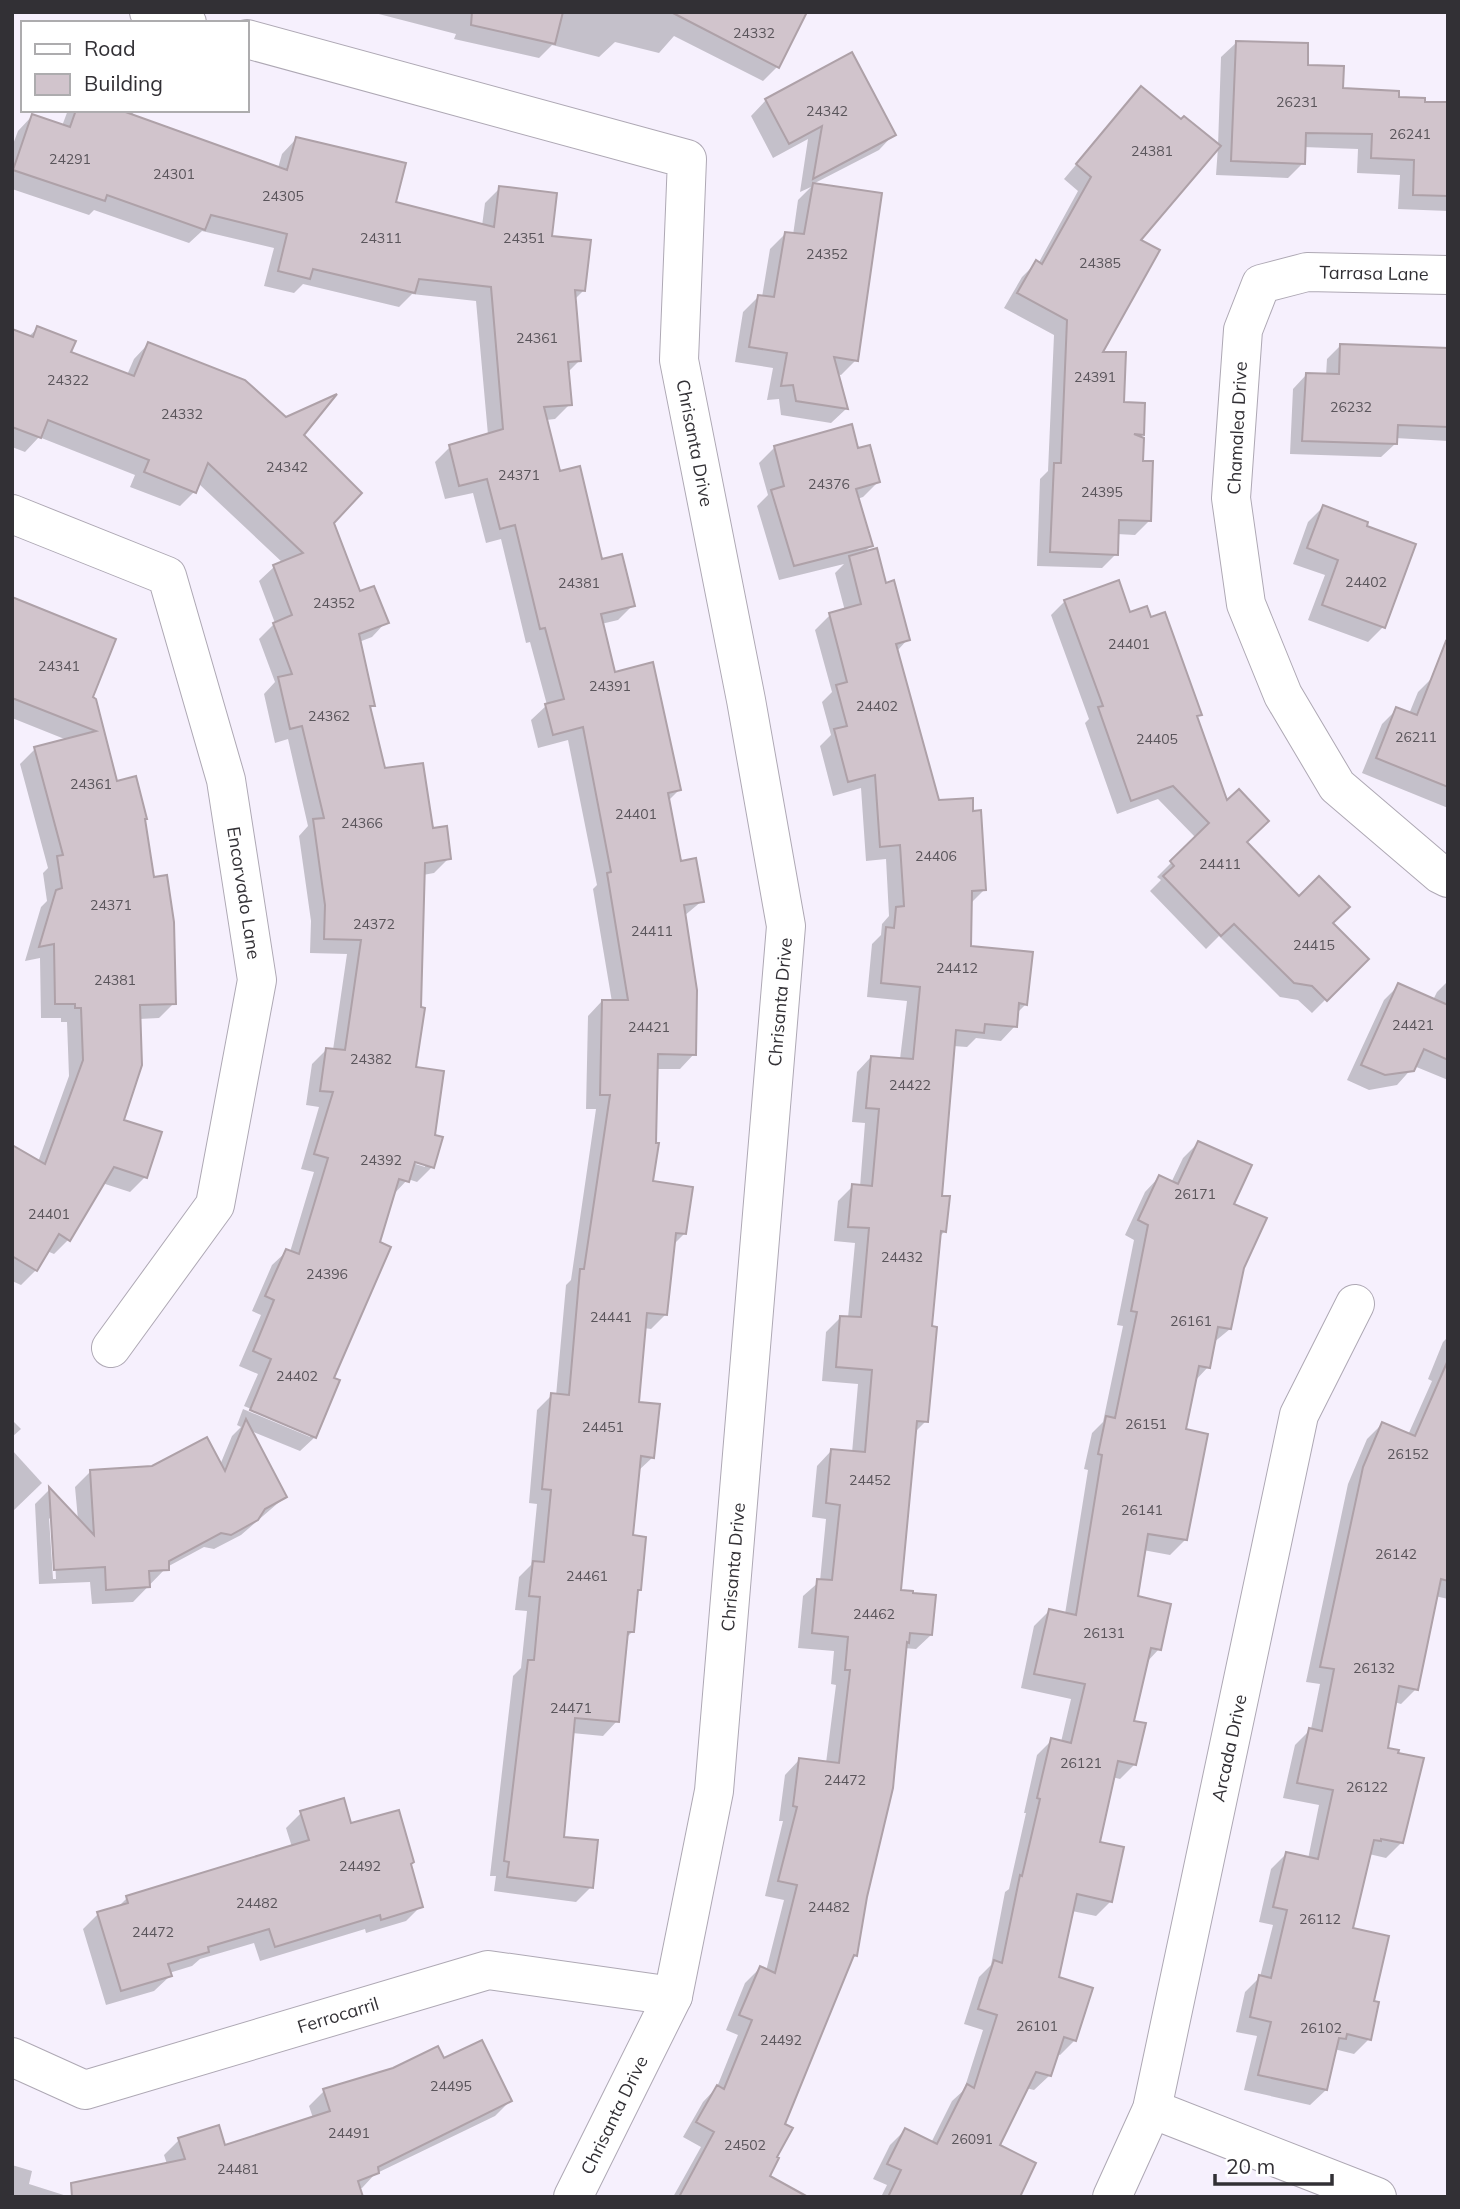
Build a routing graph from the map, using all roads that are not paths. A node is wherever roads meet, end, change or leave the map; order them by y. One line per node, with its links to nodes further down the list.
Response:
1 (149, 12): 2 (street)
2 (180, 21)
3 (248, 39): 10 (street, Chrisanta Drive)
4 (1448, 275): 5 (street, Tarrasa Lane)
5 (1261, 284): 7 (street, Chamalea Drive)
6 (12, 514): 9 (street, Encorvado Lane)
7 (1448, 878)
8 (1355, 1304): 12 (street, Arcada Drive)
9 (111, 1348)
10 (673, 1996): 11 (street, Ferrocarril); 13 (street, Chrisanta Drive)
11 (12, 2057)
12 (1152, 2109): 14 (street, Arcada Drive); 15 (street)
13 (573, 2197)
14 (1112, 2197)
15 (1377, 2197)

